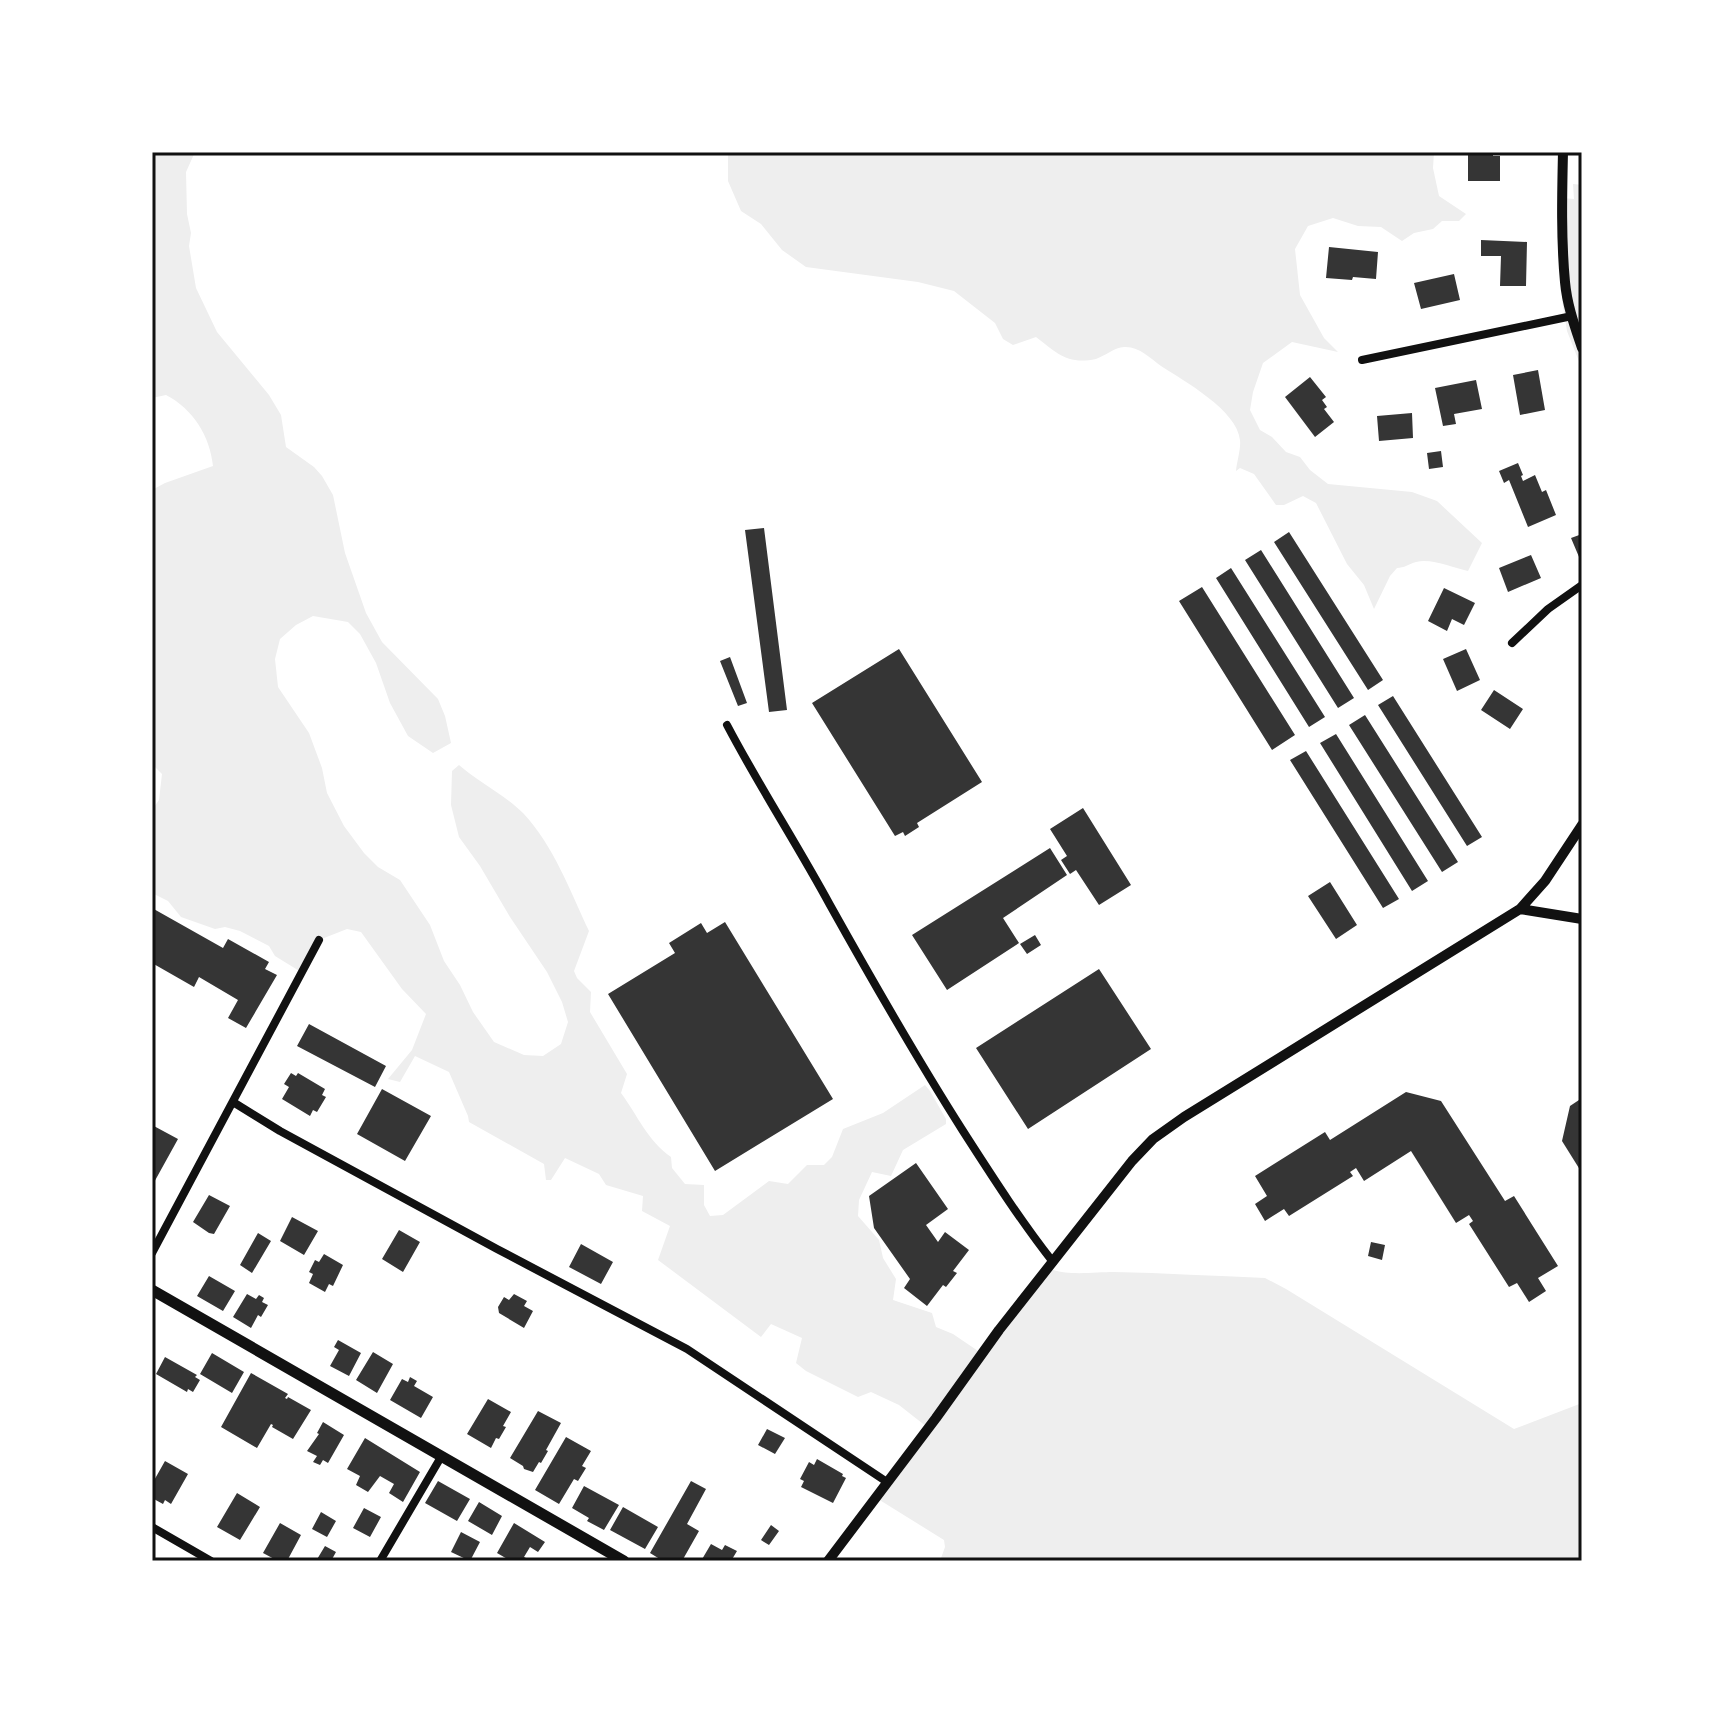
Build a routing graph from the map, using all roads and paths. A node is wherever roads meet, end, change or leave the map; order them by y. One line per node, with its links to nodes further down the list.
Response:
1 (1563, 152): 2 (street)
2 (1572, 316): 3 (street); 4 (street)
3 (1582, 348)
4 (1362, 360)
5 (1582, 585): 6 (street)
6 (1512, 643)
7 (727, 725): 14 (street)
8 (1582, 825): 9 (street)
9 (1520, 909): 10 (street); 14 (street)
10 (1582, 919)
11 (319, 940): 12 (street)
12 (233, 1102): 13 (street); 17 (street)
13 (152, 1253)
14 (1053, 1262): 17 (street)
15 (152, 1290): 16 (main road)
16 (441, 1457): 20 (street); 21 (main road)
17 (887, 1482): 22 (street)
18 (152, 1527): 19 (street)
19 (211, 1561)
20 (380, 1561)
21 (624, 1561)
22 (828, 1561)

